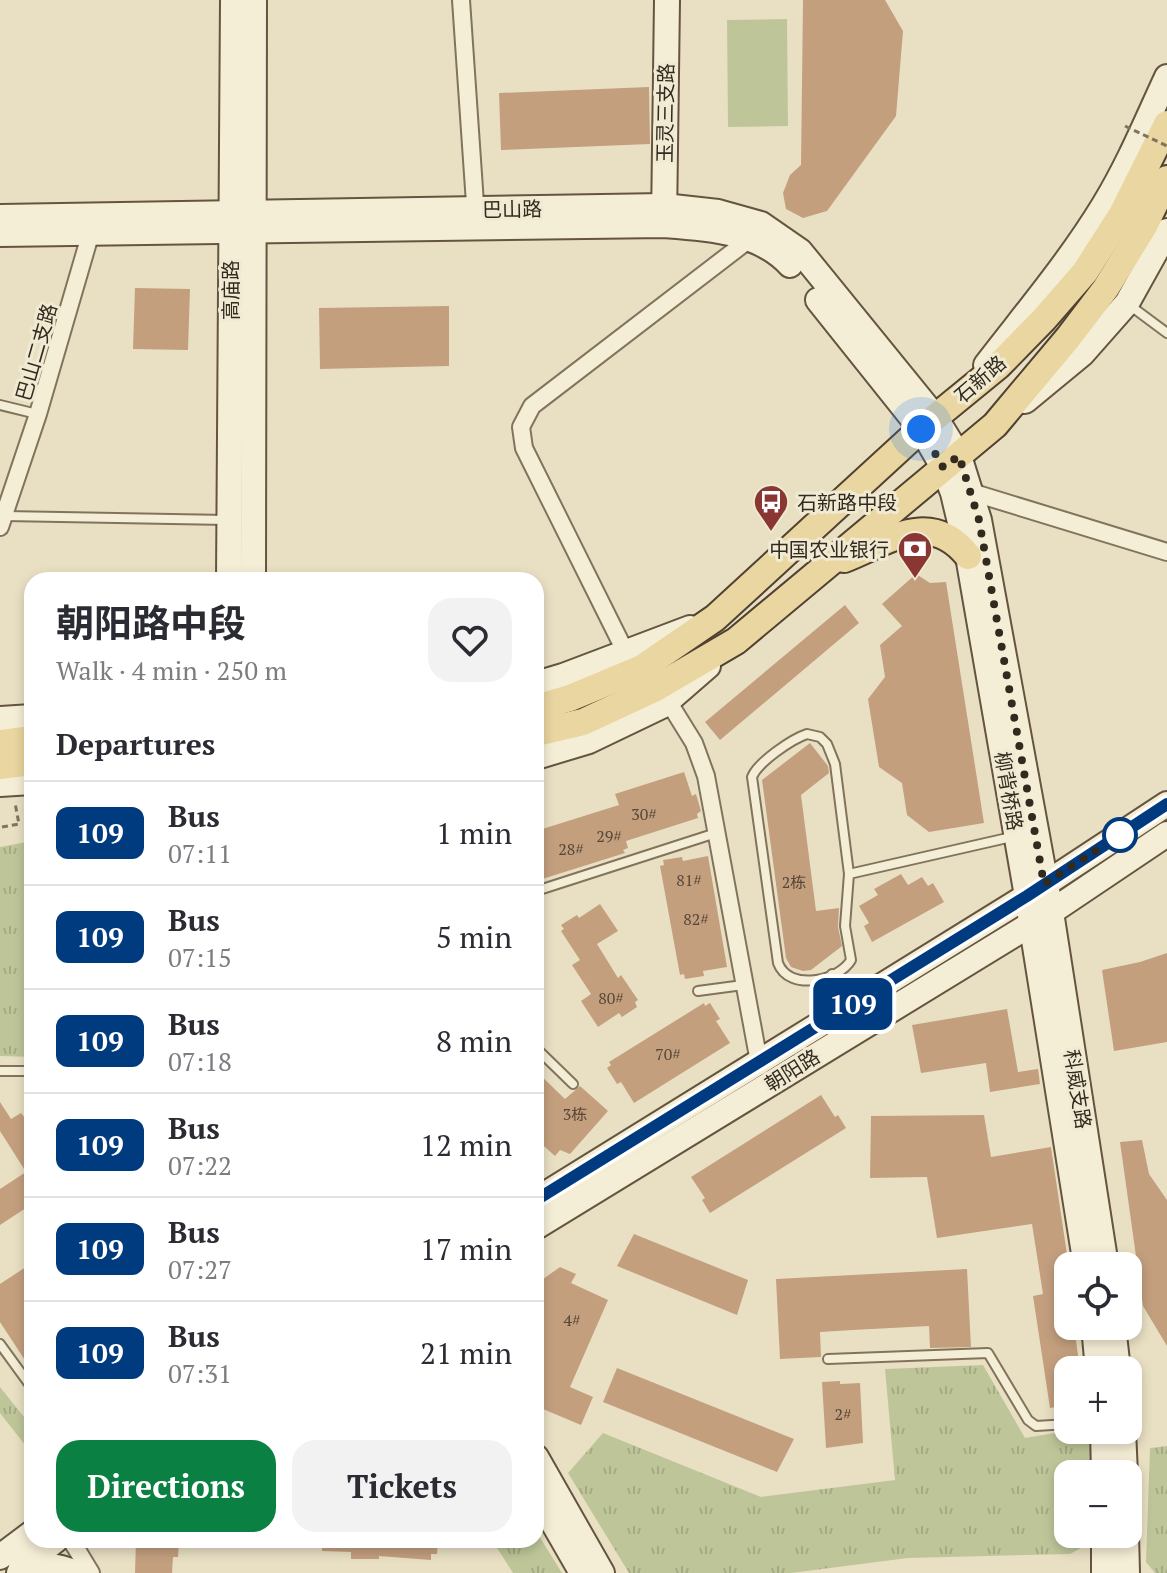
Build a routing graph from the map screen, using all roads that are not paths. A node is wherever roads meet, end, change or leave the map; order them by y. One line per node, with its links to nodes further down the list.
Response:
1 (233, 0): 11 (street, 高庙路)
2 (254, 0): 11 (street, 高庙路)
3 (461, 0): 10 (street)
4 (667, 0): 8 (street, 玉灵三支路)
5 (1167, 77): 18 (street)
6 (1167, 124): 18 (main road, 石新路)
7 (1167, 179): 22 (main road, 石新路)
8 (664, 216): 10 (street, 巴山路); 15 (street, 巴山路); 21 (street, 巴山路)
9 (0, 217): 11 (street, 巴山路)
10 (476, 218): 11 (street, 巴山路)
11 (242, 221): 13 (street, 巴山路); 26 (street, 高庙路)
12 (1167, 231): 16 (street)
13 (91, 232): 14 (street, 巴山路); 20 (street, 巴山二支路)
14 (0, 234)
15 (751, 238): 21 (street, 巴山路); 34 (street)
16 (1127, 303): 17 (lane); 22 (street)
17 (1167, 333)
18 (964, 394): 21 (main road, 石新路)
19 (0, 405): 20 (lane)
20 (38, 414): 25 (street, 巴山二支路)
21 (928, 423): 23 (street, 柳背桥路); 32 (main road, 石新路)
22 (995, 425): 23 (main road, 石新路)
23 (951, 462): 24 (street, 柳背桥路); 28 (street, 柳背桥路); 29 (main road, 石新路)
24 (971, 492): 27 (street); 52 (street, 柳背桥路)
25 (2, 521): 26 (lane)
26 (241, 521): 30 (street, 高庙路); 31 (street, 高庙路)
27 (1167, 552)
28 (968, 556): 29 (main road); 49 (street, 柳背桥路)
29 (822, 568): 33 (main road, 石新路)
30 (231, 572)
31 (251, 572)
32 (715, 618): 34 (street); 37 (main road, 石新路)
33 (736, 641): 36 (street); 40 (main road, 石新路)
34 (626, 653): 35 (street)
35 (544, 681)
36 (668, 701): 43 (street); 47 (street)
37 (544, 706)
38 (24, 718): 39 (street)
39 (0, 719)
40 (544, 731)
41 (24, 740): 42 (main road)
42 (0, 743)
43 (544, 755)
44 (24, 763): 45 (main road)
45 (0, 766)
46 (1167, 804): 52 (street, 朝阳路)
47 (716, 833): 51 (lane); 55 (street)
48 (1167, 834): 53 (street, 朝阳路)
49 (1016, 836): 50 (lane); 52 (street, 柳背桥路)
50 (849, 874): 54 (lane); 54 (lane)
51 (544, 888)
52 (1036, 890): 53 (street, 柳背桥路); 57 (street, 朝阳路)
53 (1041, 918): 64 (street, 朝阳路); 65 (street, 科威支路); 66 (street, 科威支路)
54 (832, 974): 57 (lane)
55 (743, 985): 56 (lane); 59 (street)
56 (698, 991)
57 (842, 1011): 59 (street, 朝阳路)
58 (544, 1056): 62 (lane)
59 (759, 1062): 63 (street, 朝阳路)
60 (0, 1071): 61 (lane)
61 (24, 1071)
62 (573, 1084)
63 (544, 1195)
64 (544, 1222)
65 (1084, 1252)
66 (1103, 1252)
67 (0, 1344): 69 (lane)
68 (828, 1359): 70 (lane)
69 (24, 1377)
70 (1054, 1425)
71 (544, 1471): 83 (street)
72 (544, 1507): 82 (street)
73 (24, 1539): 78 (street)
74 (46, 1548): 79 (street)
75 (76, 1548): 81 (street)
76 (1104, 1548): 84 (street)
77 (1126, 1548): 85 (street)
78 (0, 1557)
79 (16, 1573): 80 (street)
80 (75, 1573)
81 (91, 1573)
82 (582, 1573)
83 (602, 1573)
84 (1104, 1573)
85 (1127, 1573)

